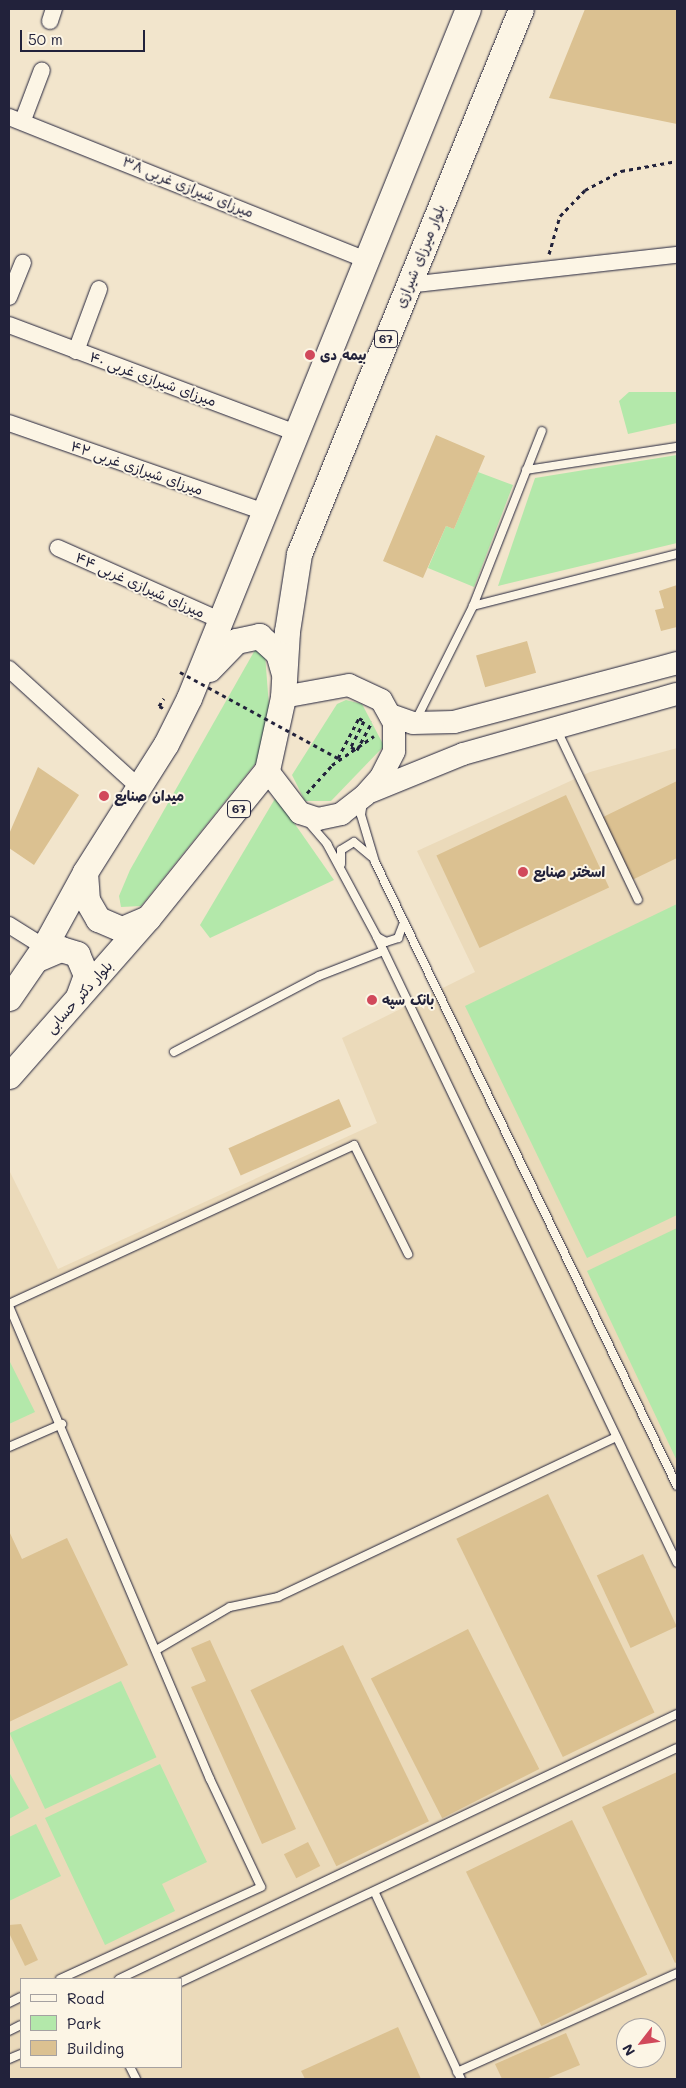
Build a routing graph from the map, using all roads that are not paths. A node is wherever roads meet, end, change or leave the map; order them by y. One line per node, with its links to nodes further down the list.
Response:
1 (468, 9): 6 (main road)
2 (521, 9): 8 (main road, بلوار میرزای شیرازی / 67)
3 (42, 70): 4 (street)
4 (16, 119): 6 (street, میرزای شیرازی غربی ۳۸)
5 (677, 255): 8 (street)
6 (366, 260): 15 (main road)
7 (23, 263): 10 (street)
8 (408, 285): 25 (main road, بلوار میرزای شیرازی / 67)
9 (99, 289): 12 (street)
10 (9, 297)
11 (9, 325): 12 (street, میرزای شیرازی غربی ۴۰)
12 (76, 350): 15 (street, میرزای شیرازی غربی ۴۰)
13 (9, 424): 18 (street, میرزای شیرازی غربی ۴۲)
14 (542, 431): 17 (lane)
15 (297, 433): 18 (main road)
16 (677, 447): 17 (lane)
17 (526, 470): 21 (lane)
18 (265, 512): 22 (main road)
19 (58, 548): 22 (street, میرزای شیرازی غربی ۴۴)
20 (677, 554): 21 (lane)
21 (473, 606): 29 (lane)
22 (222, 621): 27 (main road)
23 (677, 663): 29 (street)
24 (9, 669): 32 (street)
25 (284, 688): 27 (main road); 28 (street); 31 (main road, 67)
26 (677, 694): 30 (street)
27 (189, 698): 32 (main road)
28 (381, 722): 29 (street); 33 (street)
29 (413, 723)
30 (556, 728): 33 (street); 38 (lane)
31 (267, 770): 34 (street); 39 (main road, 67)
32 (140, 788): 36 (main road)
33 (365, 795): 34 (street); 35 (lane)
34 (297, 810): 37 (lane)
35 (374, 858): 37 (lane); 40 (lane)
36 (85, 872): 39 (main road); 44 (main road)
37 (344, 875): 42 (lane)
38 (638, 900)
39 (148, 918): 46 (main road, بلوار دکتر حسابی / 67)
40 (404, 922): 42 (lane); 54 (lane)
41 (9, 925): 44 (street)
42 (377, 938): 43 (lane)
43 (383, 951): 47 (lane); 52 (lane)
44 (41, 953): 45 (main road); 46 (main road)
45 (9, 998)
46 (76, 1001): 48 (main road, بلوار دکتر حسابی / 67)
47 (174, 1052)
48 (9, 1076)
49 (408, 1254): 50 (lane)
50 (9, 1305): 51 (lane)
51 (62, 1424): 53 (lane); 56 (lane)
52 (616, 1437): 55 (lane); 56 (lane)
53 (9, 1447)
54 (677, 1486)
55 (677, 1563)
56 (158, 1650): 61 (lane)
57 (677, 1714): 62 (lane)
58 (677, 1748): 59 (lane)
59 (375, 1894): 63 (lane); 64 (lane)
60 (677, 1973): 64 (lane)
61 (62, 1978)
62 (121, 1978)
63 (182, 1982)
64 (459, 2076)

